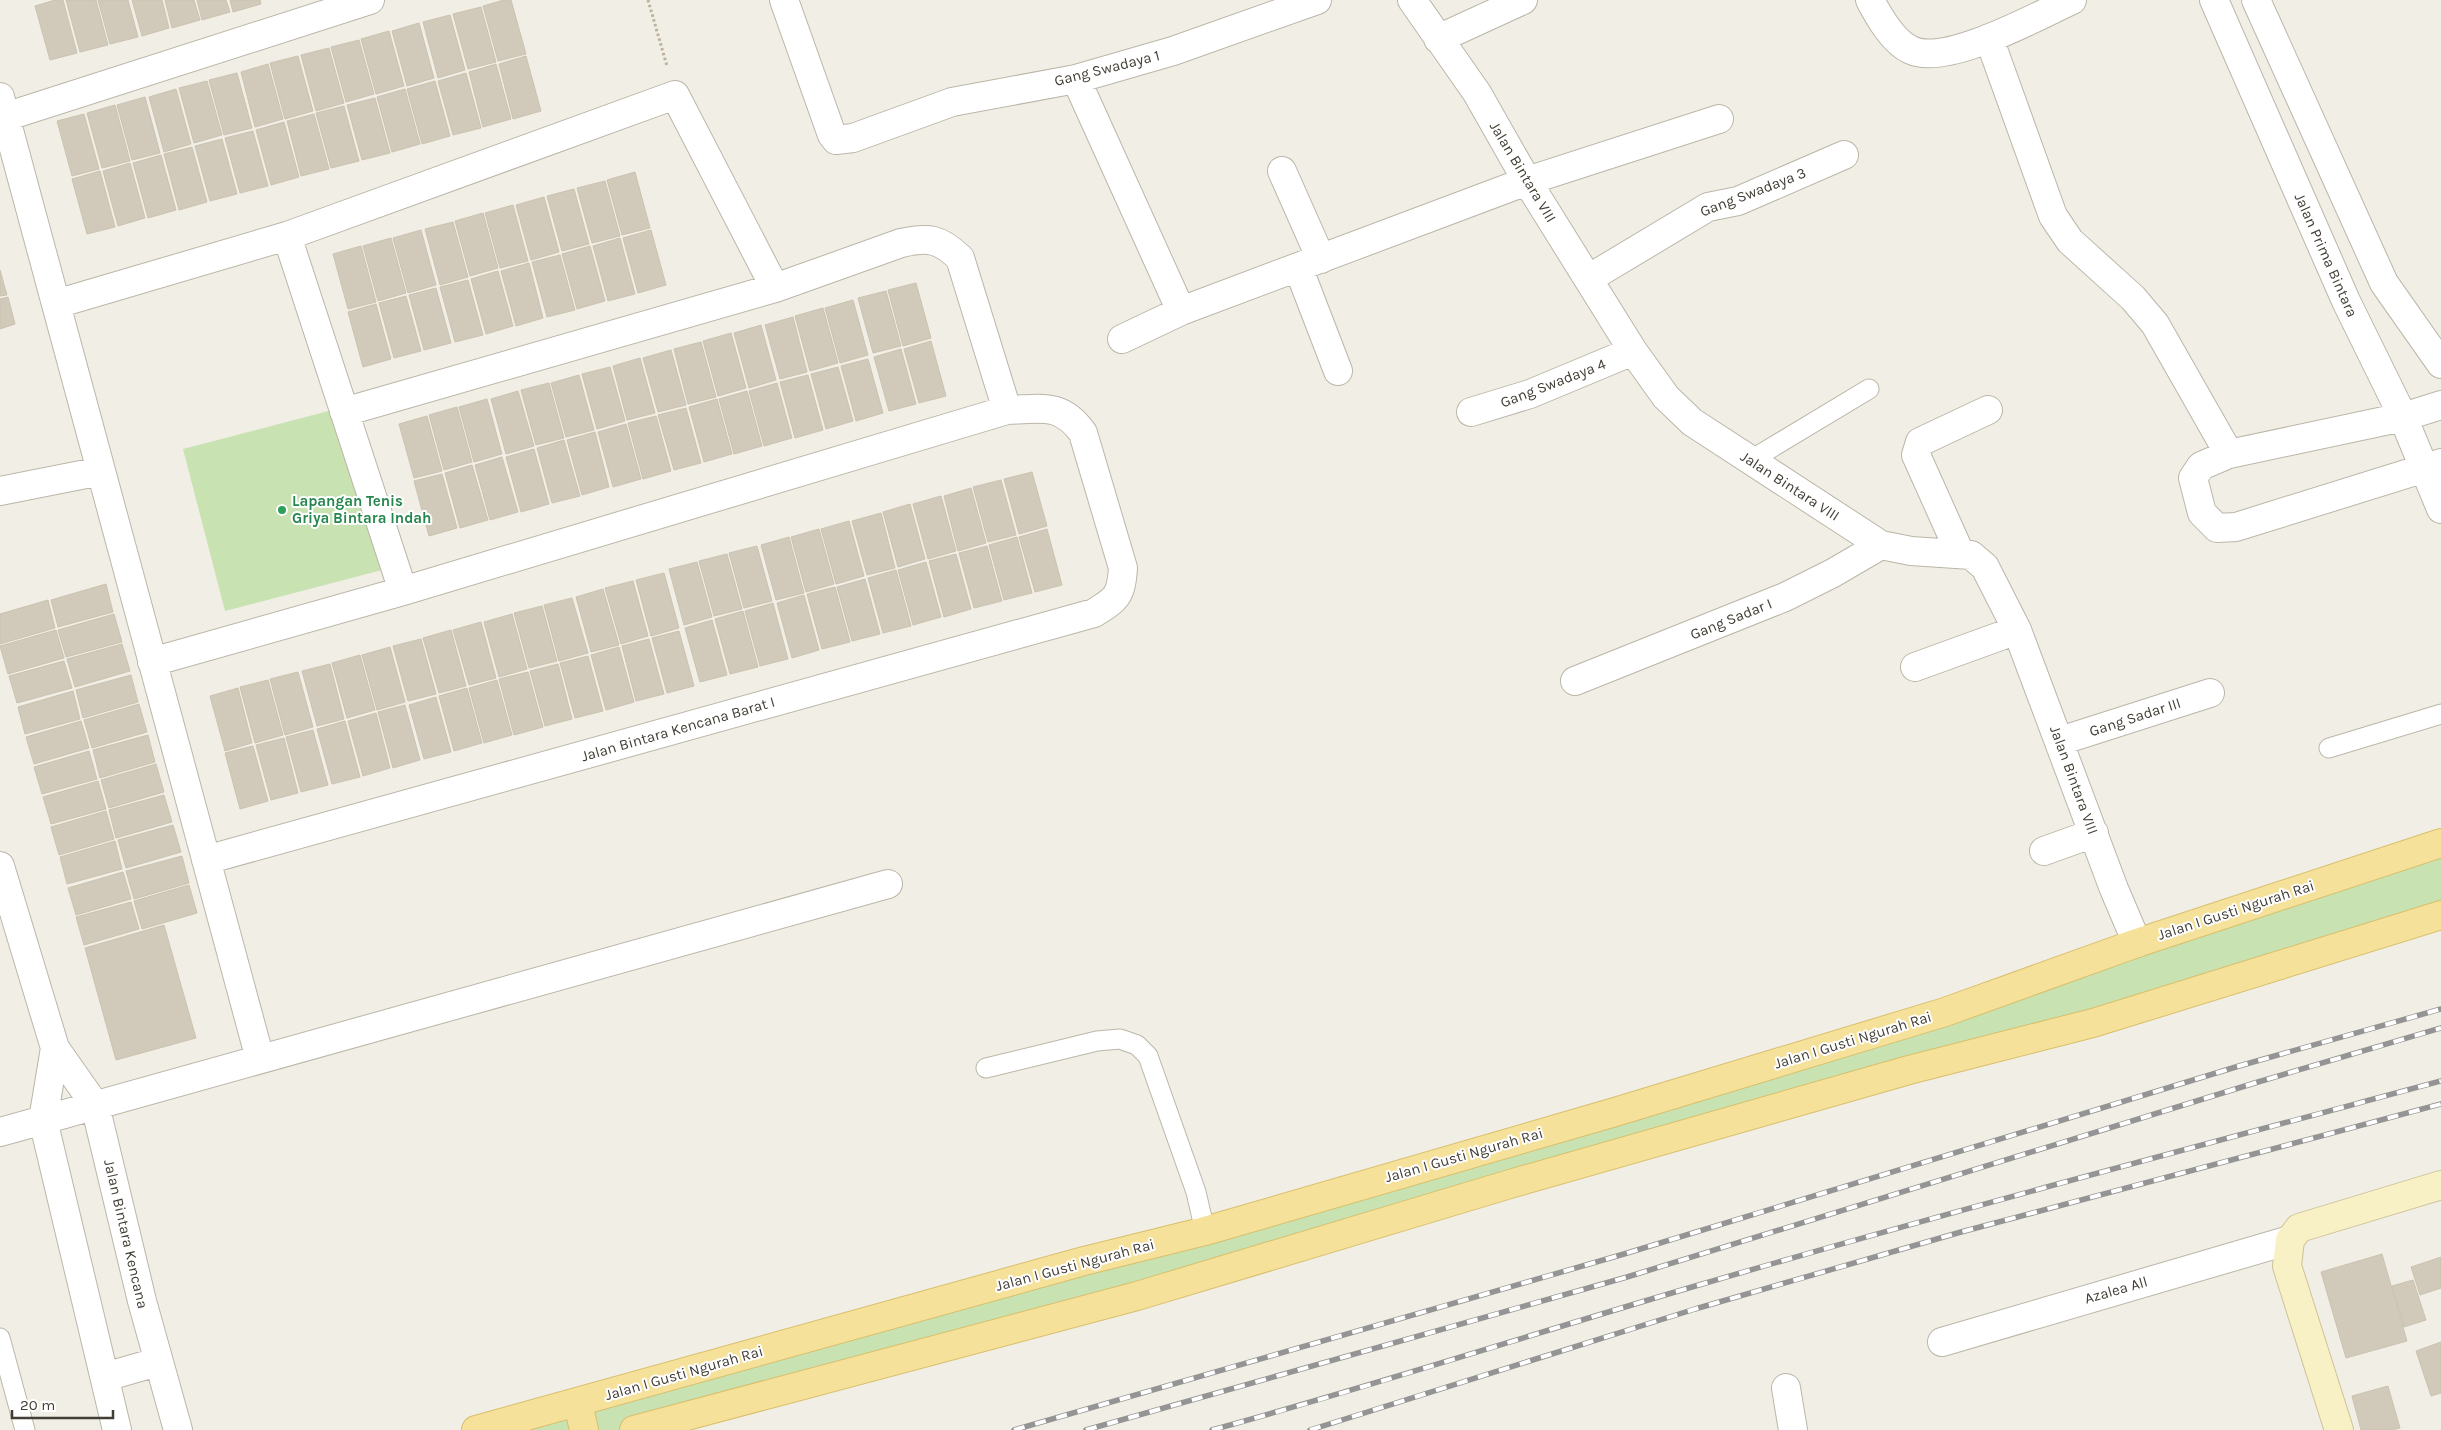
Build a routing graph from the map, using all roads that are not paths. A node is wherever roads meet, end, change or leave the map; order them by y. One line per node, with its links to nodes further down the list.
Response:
1 (370, 0): 13 (street)
2 (784, 0): 12 (street, Gang Swadaya 1)
3 (1316, 0): 12 (street, Gang Swadaya 1)
4 (1412, 0): 11 (street, Jalan Bintara VIII)
5 (1523, 0): 11 (street)
6 (1870, 0): 10 (street)
7 (2072, 0): 10 (street)
8 (2214, 0): 34 (street, Jalan Prima Bintara)
9 (2256, 0): 26 (street)
10 (1989, 38): 35 (street)
11 (1438, 39): 17 (street, Jalan Bintara VIII)
12 (1076, 79): 23 (street)
13 (3, 107): 22 (street)
14 (1719, 119): 17 (street)
15 (1844, 155): 20 (street, Gang Swadaya 3)
16 (1282, 172): 19 (street)
17 (1527, 181): 19 (street); 20 (street, Jalan Bintara VIII)
18 (287, 236): 21 (street); 22 (street); 32 (street)
19 (1310, 263): 23 (street); 27 (street)
20 (1588, 280): 25 (street, Jalan Bintara VIII)
21 (775, 288): 30 (street); 32 (street)
22 (56, 304): 38 (street)
23 (1181, 311): 24 (street)
24 (1122, 339)
25 (1633, 350): 33 (street, Gang Swadaya 4); 36 (street, Jalan Bintara VIII)
26 (2441, 364)
27 (1338, 371)
28 (1869, 389): 36 (lane)
29 (2441, 405): 34 (street)
30 (1008, 410): 43 (street); 55 (street, Jalan Bintara Kencana Barat I)
31 (1988, 410): 42 (street)
32 (344, 412): 43 (street)
33 (1471, 412)
34 (2403, 416): 35 (street); 37 (street, Jalan Prima Bintara)
35 (2229, 454): 37 (street)
36 (1751, 460): 41 (street, Jalan Bintara VIII)
37 (2432, 466): 40 (street, Jalan Prima Bintara)
38 (101, 471): 39 (street); 45 (street)
39 (0, 491)
40 (2441, 509)
41 (1881, 546): 42 (street, Jalan Bintara VIII); 47 (street, Gang Sadar I)
42 (1960, 554): 44 (street, Jalan Bintara VIII)
43 (403, 591): 45 (street)
44 (2018, 630): 46 (street); 50 (street, Jalan Bintara VIII)
45 (152, 662): 55 (street)
46 (1916, 666)
47 (1575, 681)
48 (2210, 694): 50 (street, Gang Sadar III)
49 (2441, 714): 51 (lane)
50 (2060, 742): 52 (street, Jalan Bintara VIII)
51 (2329, 748)
52 (2094, 833): 54 (street); 59 (street, Jalan Bintara VIII)
53 (2441, 843): 59 (main road, Jalan I Gusti Ngurah Rai)
54 (2044, 851)
55 (206, 860): 61 (street)
56 (0, 866): 60 (street, Jalan Bintara Kencana)
57 (888, 884): 61 (street)
58 (2441, 914): 80 (main road)
59 (2137, 943): 67 (main road, Jalan I Gusti Ngurah Rai)
60 (56, 1048): 63 (street, Jalan Bintara Kencana); 64 (street, Jalan Bintara Kencana)
61 (260, 1059): 63 (street)
62 (986, 1068): 67 (lane)
63 (95, 1105): 64 (street); 71 (street, Jalan Bintara Kencana)
64 (44, 1120): 65 (street); 72 (street, Jalan Bintara Kencana)
65 (0, 1132)
66 (2441, 1185): 68 (street)
67 (1205, 1231): 74 (main road, Jalan I Gusti Ngurah Rai)
68 (2290, 1240): 70 (street, Azalea All); 82 (street)
69 (0, 1338): 75 (lane)
70 (1942, 1342)
71 (157, 1362): 72 (street); 77 (street, Jalan Bintara Kencana)
72 (105, 1377): 76 (street, Jalan Bintara Kencana)
73 (1786, 1388): 81 (street)
74 (578, 1403): 78 (main road, Jalan I Gusti Ngurah Rai); 79 (main road)
75 (25, 1430)
76 (118, 1430)
77 (178, 1430)
78 (476, 1430)
79 (584, 1430)
80 (634, 1430)
81 (1793, 1430)
82 (2339, 1430)

